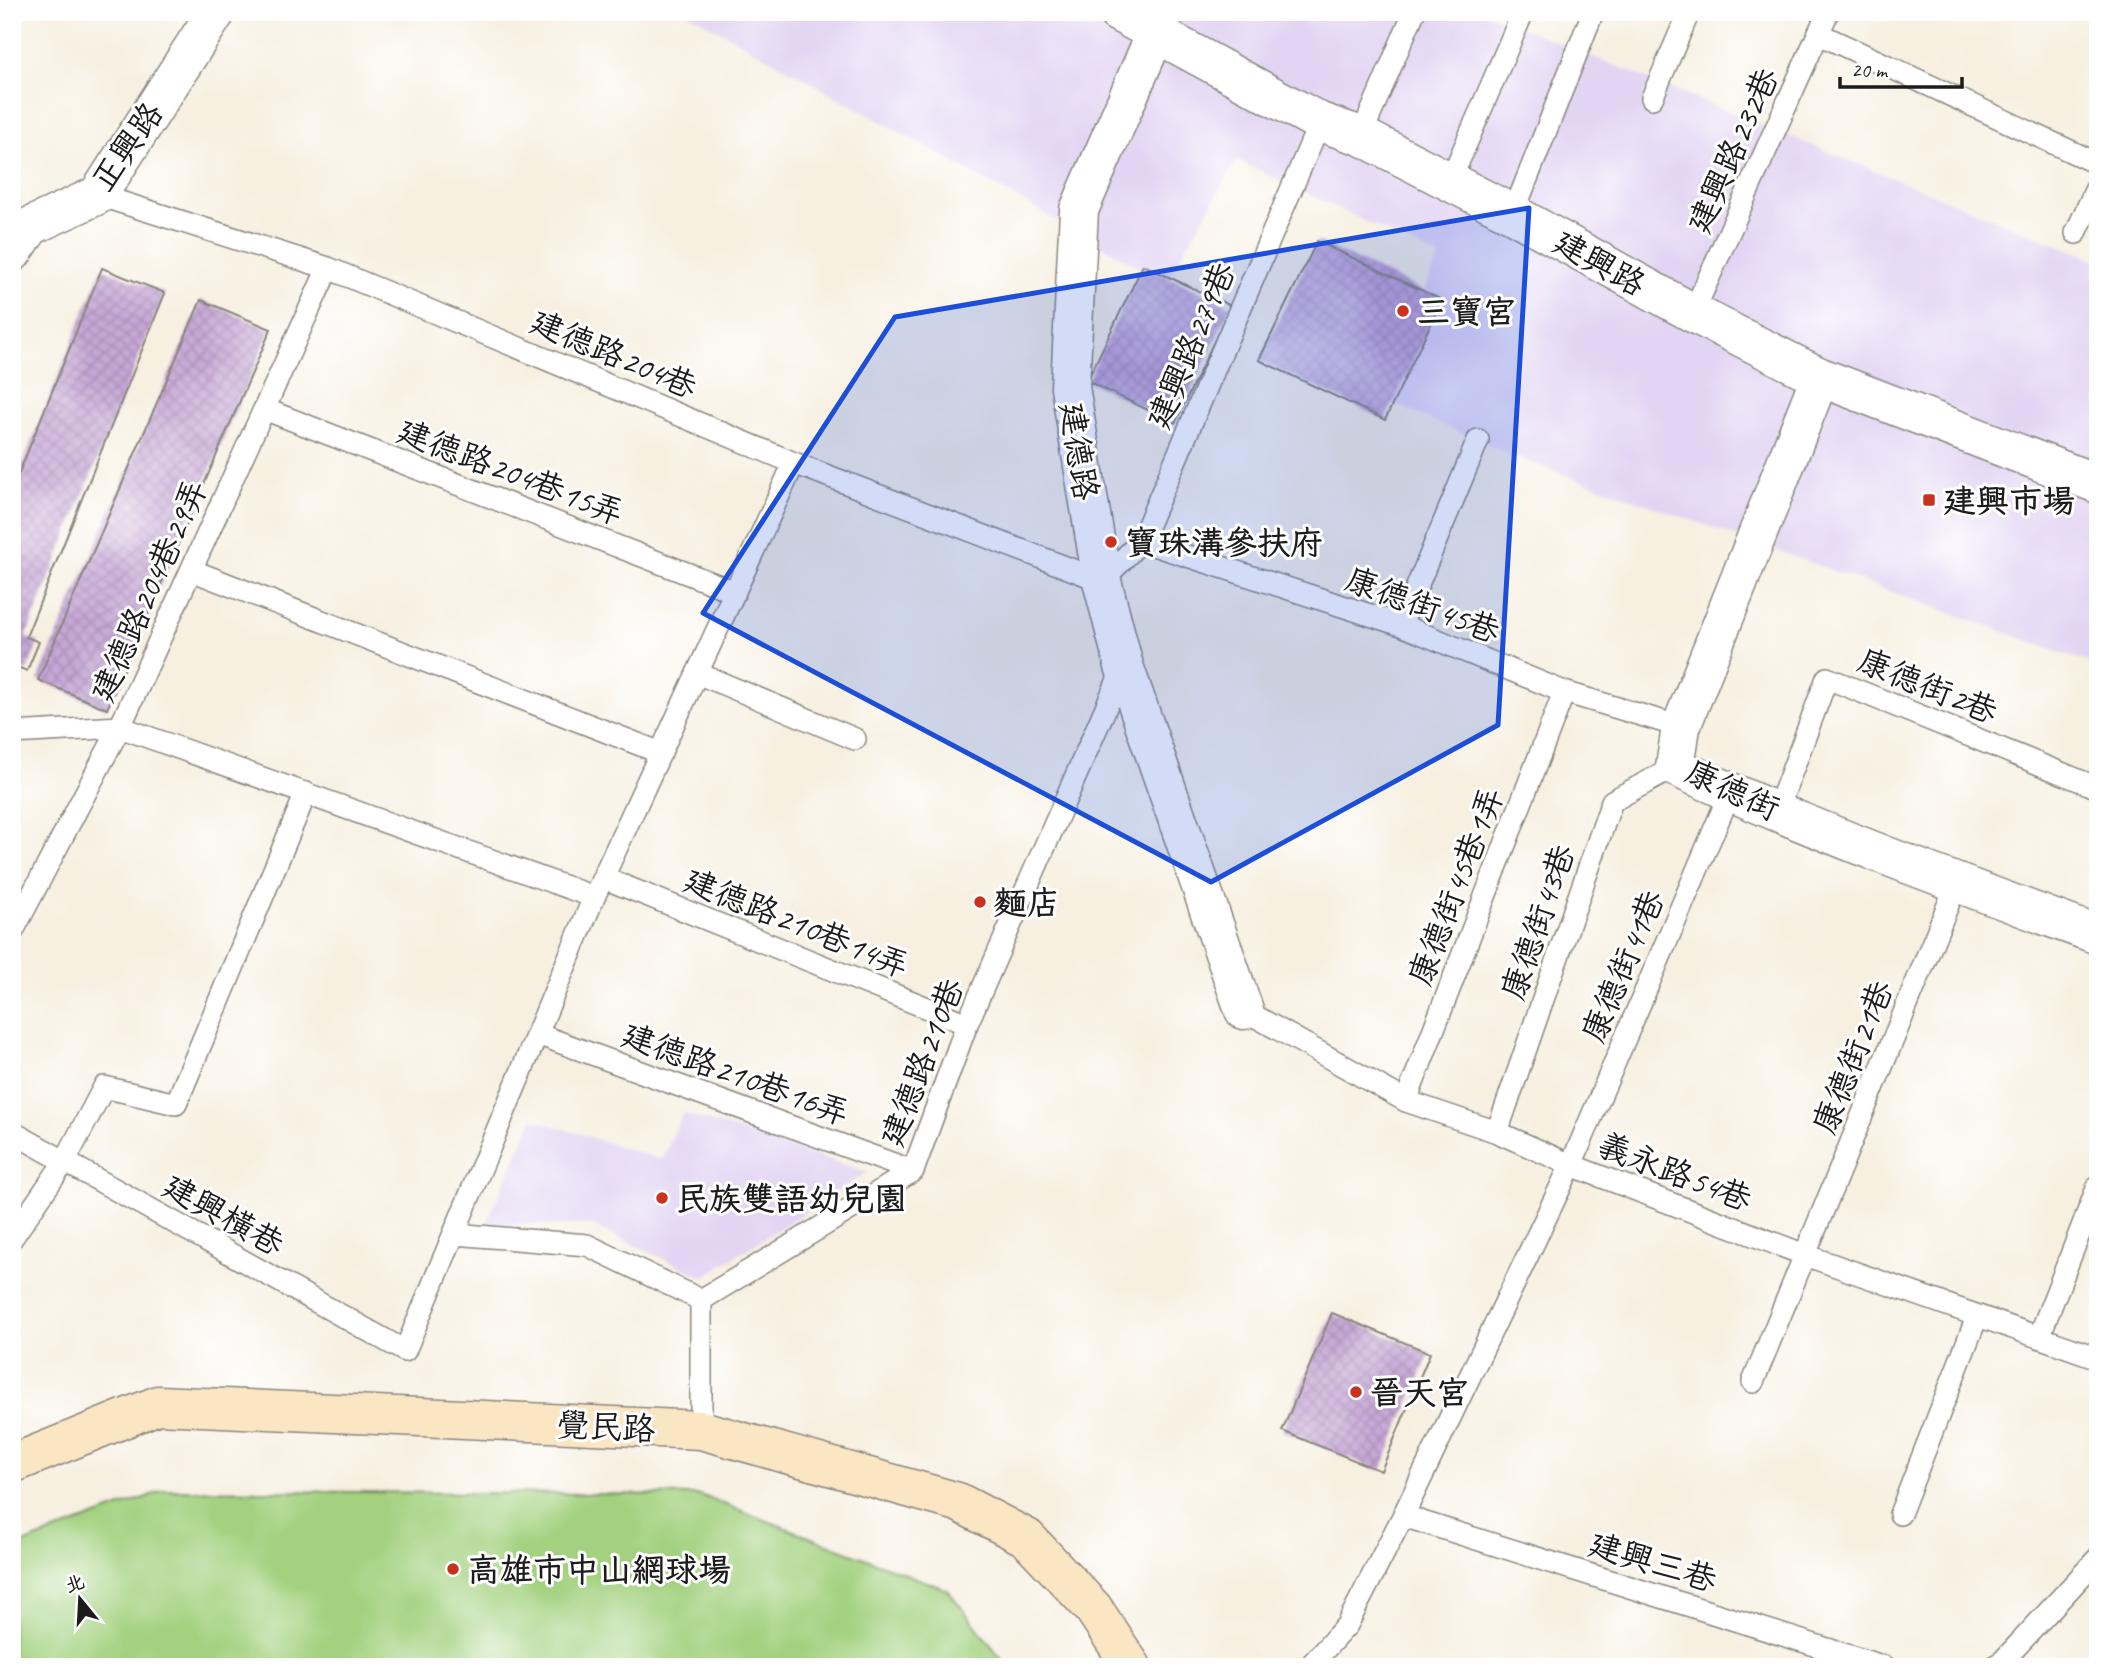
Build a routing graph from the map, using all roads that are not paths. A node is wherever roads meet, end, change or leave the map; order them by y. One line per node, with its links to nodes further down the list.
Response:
1 (216, 12): 16 (street, 正興路)
2 (1117, 12): 8 (street, 建興路)
3 (1414, 12): 12 (lane)
4 (1523, 12): 14 (lane)
5 (1593, 12): 17 (lane)
6 (1689, 12): 10 (lane)
7 (1828, 12): 9 (lane, 建興路232巷)
8 (1160, 24): 11 (street, 建興路); 29 (street, 建德路)
9 (1819, 34): 13 (lane); 21 (lane, 建興路232巷)
10 (1652, 98)
11 (1320, 122): 12 (street, 建興路); 27 (lane, 建興路279巷)
12 (1362, 135): 14 (street, 建興路)
13 (2098, 164)
14 (1450, 181): 17 (street, 建興路)
15 (2098, 184): 19 (lane)
16 (98, 195): 18 (street, 正興路); 20 (lane, 建德路204巷)
17 (1513, 214): 21 (street, 建興路)
18 (18, 232)
19 (2076, 233)
20 (328, 268): 23 (lane, 建德路204巷29弄); 25 (lane, 建德路204巷)
21 (1693, 313): 22 (street, 建興路)
22 (1820, 377): 26 (street, 建興路); 36 (street, 康德街)
23 (264, 409): 28 (lane, 建德路204巷29弄); 30 (lane, 建德路204巷15弄)
24 (1478, 440): 31 (lane)
25 (794, 463): 29 (lane, 建德路204巷); 30 (lane)
26 (2098, 484)
27 (1141, 541): 29 (lane, 建興路279巷); 31 (lane, 康德街45巷)
28 (191, 570): 35 (lane, 建德路204巷29弄); 39 (lane)
29 (1102, 581): 32 (street, 建德路)
30 (735, 592): 33 (lane)
31 (1401, 625): 34 (lane, 康德街45巷)
32 (1124, 666): 49 (street, 建德路); 50 (lane, 建德路210巷)
33 (698, 673): 38 (lane); 39 (lane)
34 (1564, 692): 36 (lane, 康德街45巷); 52 (lane, 康德街45巷1弄)
35 (120, 727): 37 (lane); 42 (lane, 建德路210巷14弄); 47 (lane, 建德路204巷29弄)
36 (1681, 727): 40 (street, 康德街)
37 (12, 733)
38 (855, 739)
39 (661, 753): 46 (lane)
40 (1675, 767): 43 (street, 康德街); 54 (lane, 康德街43巷)
41 (2098, 788): 44 (lane, 康德街2巷)
42 (306, 793): 46 (lane, 建德路210巷14弄); 55 (lane)
43 (1730, 793): 44 (street, 康德街); 56 (lane, 康德街41巷)
44 (1777, 811): 45 (street, 康德街)
45 (1957, 884): 48 (street, 康德街); 61 (lane, 康德街21巷)
46 (599, 887): 50 (lane, 建德路210巷14弄); 51 (lane)
47 (13, 931)
48 (2098, 935)
49 (1244, 1010): 52 (lane, 義永路54巷)
50 (967, 1024): 57 (lane, 建德路210巷)
51 (537, 1034): 57 (lane, 建德路210巷16弄); 59 (lane)
52 (1406, 1101): 54 (lane, 義永路54巷)
53 (12, 1132): 55 (lane, 建興橫巷)
54 (1497, 1132): 56 (lane, 義永路54巷)
55 (65, 1161): 59 (lane, 建興橫巷); 60 (lane)
56 (1571, 1165): 61 (lane, 義永路54巷); 70 (lane, 康德街41巷)
57 (913, 1171): 62 (lane, 建德路210巷)
58 (2098, 1186): 64 (lane)
59 (454, 1234): 62 (lane)
60 (12, 1238)
61 (1805, 1255): 63 (lane, 義永路54巷); 66 (lane, 康德街21巷)
62 (701, 1300): 67 (lane)
63 (1977, 1317): 64 (lane, 義永路54巷); 69 (lane)
64 (2039, 1337): 65 (lane, 義永路54巷)
65 (2098, 1358)
66 (1753, 1382)
67 (701, 1430): 68 (street, 覺民路); 72 (street, 覺民路)
68 (12, 1464)
69 (1900, 1514)
70 (1403, 1516): 73 (lane, 康德街41巷); 74 (lane, 建興三巷)
71 (2098, 1558): 75 (lane)
72 (1132, 1667)
73 (1309, 1667)
74 (1885, 1667)
75 (1993, 1667)

